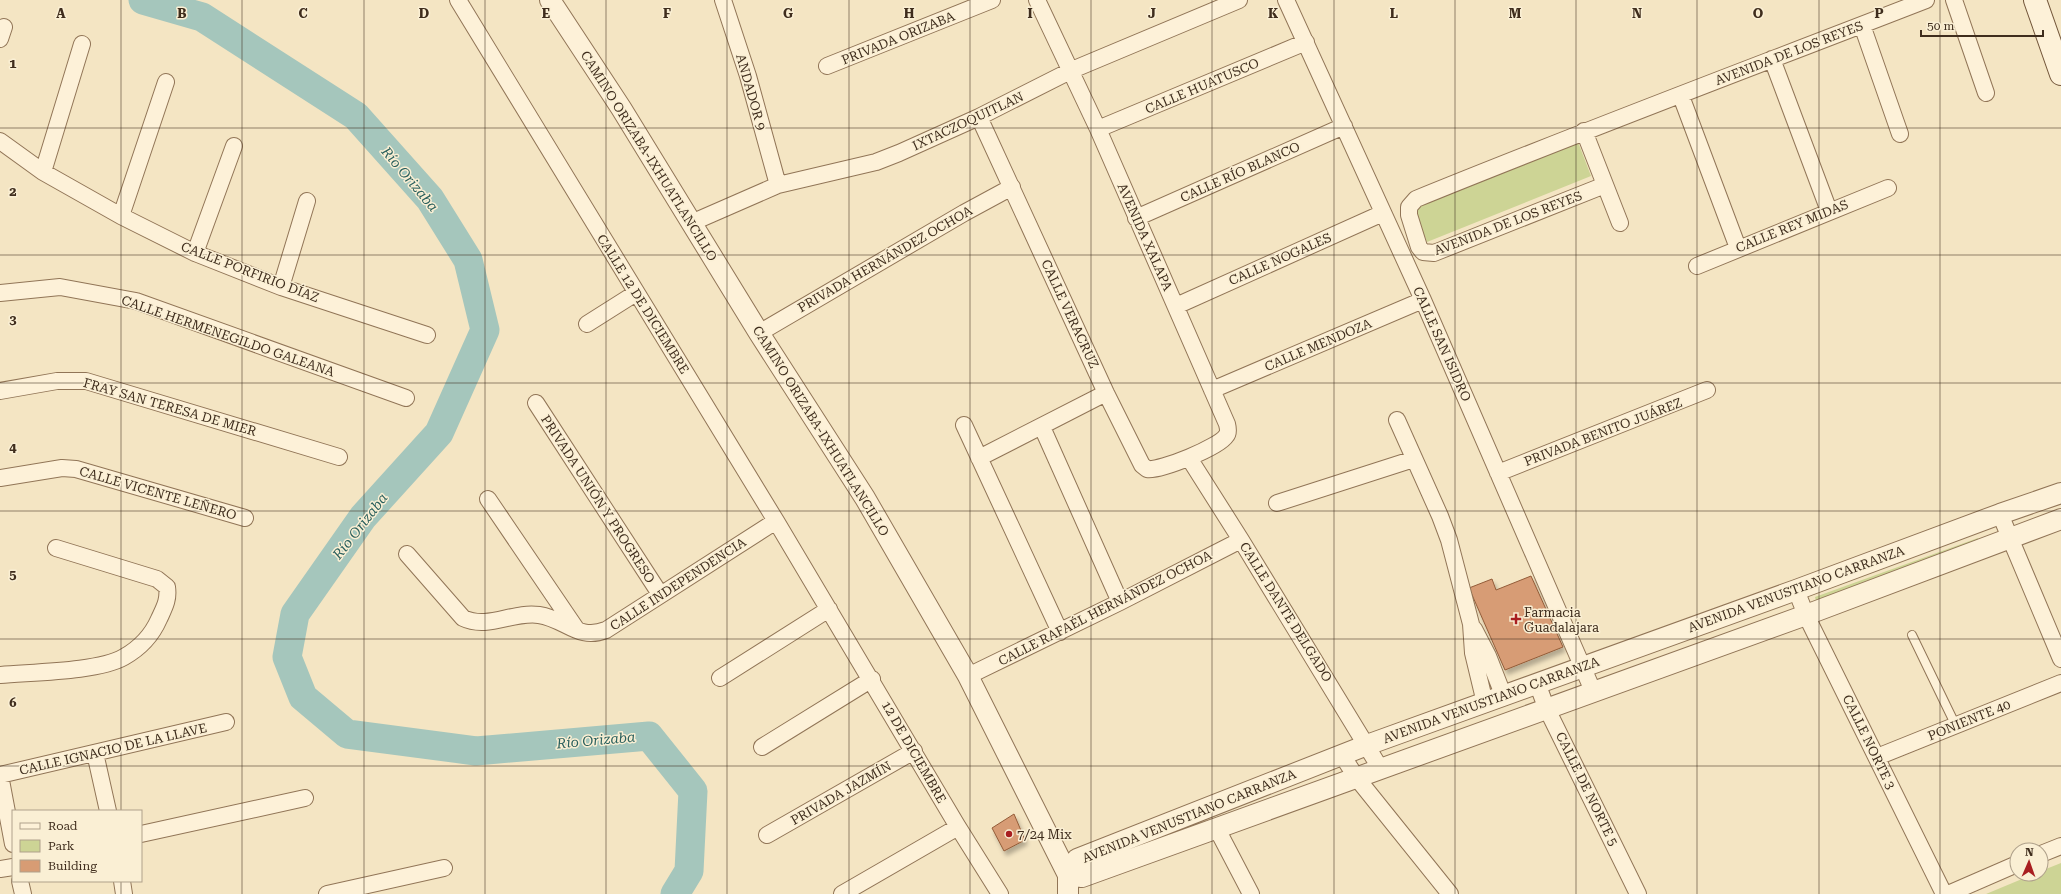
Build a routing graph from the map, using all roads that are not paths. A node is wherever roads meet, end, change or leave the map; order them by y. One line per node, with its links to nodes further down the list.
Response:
1 (458, 0): 45 (street, CALLE 12 DE DICIEMBRE)
2 (550, 0): 39 (street, CAMINO ORIZABA-IXHUATLANCILLO)
3 (723, 0): 29 (street, ANDADOR 9)
4 (992, 0): 15 (street, PRIVADA ORIZABA)
5 (1037, 0): 16 (street, AVENIDA XALAPA)
6 (1239, 0): 16 (street, IXTACZOQUITLAN)
7 (1286, 0): 12 (street, CALLE SAN ISIDRO)
8 (1926, 0): 11 (street, AVENIDA DE LOS REYES)
9 (1954, 0): 19 (street)
10 (2034, 0): 17 (main road)
11 (1862, 25): 14 (street, AVENIDA DE LOS REYES); 25 (street)
12 (1306, 42): 22 (street, CALLE SAN ISIDRO); 23 (street, CALLE HUATUSCO)
13 (82, 44): 28 (street)
14 (1772, 59): 20 (street, AVENIDA DE LOS REYES); 34 (street)
15 (827, 66)
16 (1072, 70): 21 (street, IXTACZOQUITLAN); 23 (street, AVENIDA XALAPA)
17 (2061, 74)
18 (166, 82): 36 (street)
19 (1986, 93)
20 (1681, 96): 24 (street, AVENIDA DE LOS REYES); 40 (street)
21 (979, 117): 29 (street, IXTACZOQUITLAN); 31 (street, CALLE VERACRUZ)
22 (1344, 126): 35 (street, CALLE SAN ISIDRO); 37 (street, CALLE RÍO BLANCO)
23 (1098, 129): 37 (street, AVENIDA XALAPA)
24 (1584, 131): 30 (street); 30 (street, AVENIDA DE LOS REYES)
25 (1900, 134)
26 (0, 141): 28 (street, CALLE PORFIRIO DÍAZ)
27 (234, 146): 41 (street)
28 (43, 172): 36 (street, CALLE PORFIRIO DÍAZ)
29 (778, 185): 39 (street, IXTACZOQUITLAN)
30 (1605, 185): 38 (street)
31 (1012, 187): 49 (street, PRIVADA HERNÁNDEZ OCHOA); 54 (street, CALLE VERACRUZ)
32 (1888, 188): 34 (street, CALLE REY MIDAS)
33 (307, 202): 43 (street)
34 (1829, 211): 40 (street, CALLE REY MIDAS)
35 (1383, 213): 46 (street, CALLE SAN ISIDRO); 47 (street, CALLE NOGALES)
36 (121, 216): 41 (street, CALLE PORFIRIO DÍAZ)
37 (1136, 218): 47 (street, AVENIDA XALAPA)
38 (1620, 222)
39 (691, 223): 49 (street, CAMINO ORIZABA-IXHUATLANCILLO)
40 (1738, 248): 42 (street, CALLE REY MIDAS)
41 (195, 253): 43 (street, CALLE PORFIRIO DÍAZ)
42 (1696, 266)
43 (281, 287): 50 (street, CALLE PORFIRIO DÍAZ)
44 (0, 293): 55 (street, CALLE HERMENEGILDO GALEANA)
45 (636, 293): 48 (street); 72 (street, CALLE 12 DE DICIEMBRE)
46 (1423, 300): 51 (street, CALLE MENDOZA); 64 (street, CALLE SAN ISIDRO)
47 (1176, 306): 51 (street, AVENIDA XALAPA)
48 (587, 324)
49 (759, 333): 89 (street, CAMINO ORIZABA-IXHUATLANCILLO)
50 (427, 335)
51 (1212, 390): 62 (street, AVENIDA XALAPA)
52 (1707, 390): 64 (street, PRIVADA BENITO JUÁREZ)
53 (0, 391): 60 (street, FRAY SAN TERESA DE MIER)
54 (1106, 393): 59 (street); 62 (street, CALLE VERACRUZ)
55 (406, 398)
56 (536, 403): 78 (street, PRIVADA UNIÓN Y PROGRESO)
57 (1397, 420): 63 (street)
58 (964, 425): 61 (street)
59 (1042, 427): 61 (street); 79 (street)
60 (339, 457)
61 (979, 458): 84 (street)
62 (1189, 458): 74 (street, CALLE DANTE DELGADO)
63 (1414, 459): 68 (street); 82 (street)
64 (1498, 473): 87 (street, CALLE SAN ISIDRO)
65 (0, 478): 70 (street, CALLE VICENTE LEÑERO)
66 (2061, 493): 69 (street, AVENIDA VENUSTIANO CARRANZA)
67 (488, 499): 83 (street)
68 (1277, 503)
69 (2000, 514): 73 (street); 77 (street, AVENIDA VENUSTIANO CARRANZA)
70 (245, 518)
71 (2061, 519): 73 (street, AVENIDA VENUSTIANO CARRANZA)
72 (776, 521): 78 (street, CALLE INDEPENDENCIA); 80 (street, CALLE 12 DE DICIEMBRE)
73 (2010, 539): 81 (street, AVENIDA VENUSTIANO CARRANZA); 86 (street)
74 (1241, 540): 79 (street, CALLE RAFAÉL HERNÁNDEZ OCHOA); 100 (street, CALLE DANTE DELGADO)
75 (56, 548): 88 (street)
76 (407, 554): 83 (street, CALLE INDEPENDENCIA)
77 (1796, 590): 81 (street, CALLE NORTE 3); 87 (street, AVENIDA VENUSTIANO CARRANZA)
78 (660, 594): 83 (street, CALLE INDEPENDENCIA)
79 (1120, 602): 84 (street, CALLE RAFAÉL HERNÁNDEZ OCHOA)
80 (829, 609): 90 (street); 91 (street, 12 DE DICIEMBRE)
81 (1806, 614): 94 (street, AVENIDA VENUSTIANO CARRANZA); 105 (street, CALLE NORTE 3)
82 (1471, 624): 95 (street); 96 (street)
83 (577, 630)
84 (1060, 632): 89 (street, CALLE RAFAÉL HERNÁNDEZ OCHOA)
85 (1912, 635): 99 (lane)
86 (2061, 659)
87 (1582, 667): 93 (street, AVENIDA VENUSTIANO CARRANZA); 94 (street, CALLE SAN ISIDRO)
88 (0, 675)
89 (968, 676): 124 (street, CAMINO ORIZABA-IXHUATLANCILLO)
90 (720, 678)
91 (872, 679): 101 (street); 102 (street, 12 DE DICIEMBRE)
92 (2061, 683): 99 (street, PONIENTE 40)
93 (1537, 684): 95 (street, AVENIDA VENUSTIANO CARRANZA); 97 (street, CALLE DE NORTE 5)
94 (1593, 691): 97 (street, AVENIDA VENUSTIANO CARRANZA)
95 (1504, 697): 96 (street, AVENIDA VENUSTIANO CARRANZA)
96 (1485, 703): 100 (street, AVENIDA VENUSTIANO CARRANZA)
97 (1546, 707): 106 (street, AVENIDA VENUSTIANO CARRANZA); 132 (street, CALLE DE NORTE 5)
98 (226, 722): 103 (street, CALLE IGNACIO DE LA LLAVE)
99 (1956, 726): 105 (street, PONIENTE 40)
100 (1368, 745): 104 (street, AVENIDA VENUSTIANO CARRANZA); 106 (street, CALLE DANTE DELGADO)
101 (762, 747)
102 (914, 751): 111 (street, 12 DE DICIEMBRE); 114 (street, PRIVADA JAZMÍN)
103 (95, 753): 107 (street, CALLE IGNACIO DE LA LLAVE); 110 (street)
104 (1342, 755): 108 (street); 124 (street, AVENIDA VENUSTIANO CARRANZA)
105 (1877, 757): 133 (street, CALLE NORTE 3)
106 (1380, 768): 108 (street, AVENIDA VENUSTIANO CARRANZA)
107 (0, 776): 115 (street)
108 (1356, 777): 112 (street, AVENIDA VENUSTIANO CARRANZA); 131 (street)
109 (305, 798): 113 (street)
110 (108, 810)
111 (958, 827): 128 (street); 129 (street, 12 DE DICIEMBRE)
112 (1216, 827): 124 (street, AVENIDA VENUSTIANO CARRANZA); 130 (street)
113 (142, 834)
114 (767, 835)
115 (12, 839)
116 (2061, 846): 117 (street)
117 (2049, 851)
118 (12, 867): 121 (street)
119 (2009, 867): 134 (street)
120 (444, 868): 127 (street)
121 (0, 869)
122 (20, 882): 125 (street)
123 (122, 882): 126 (street)
124 (1068, 884)
125 (23, 894)
126 (124, 894)
127 (327, 894)
128 (842, 894)
129 (1000, 894)
130 (1251, 894)
131 (1450, 894)
132 (1638, 894)
133 (1944, 894)
134 (1948, 894)

